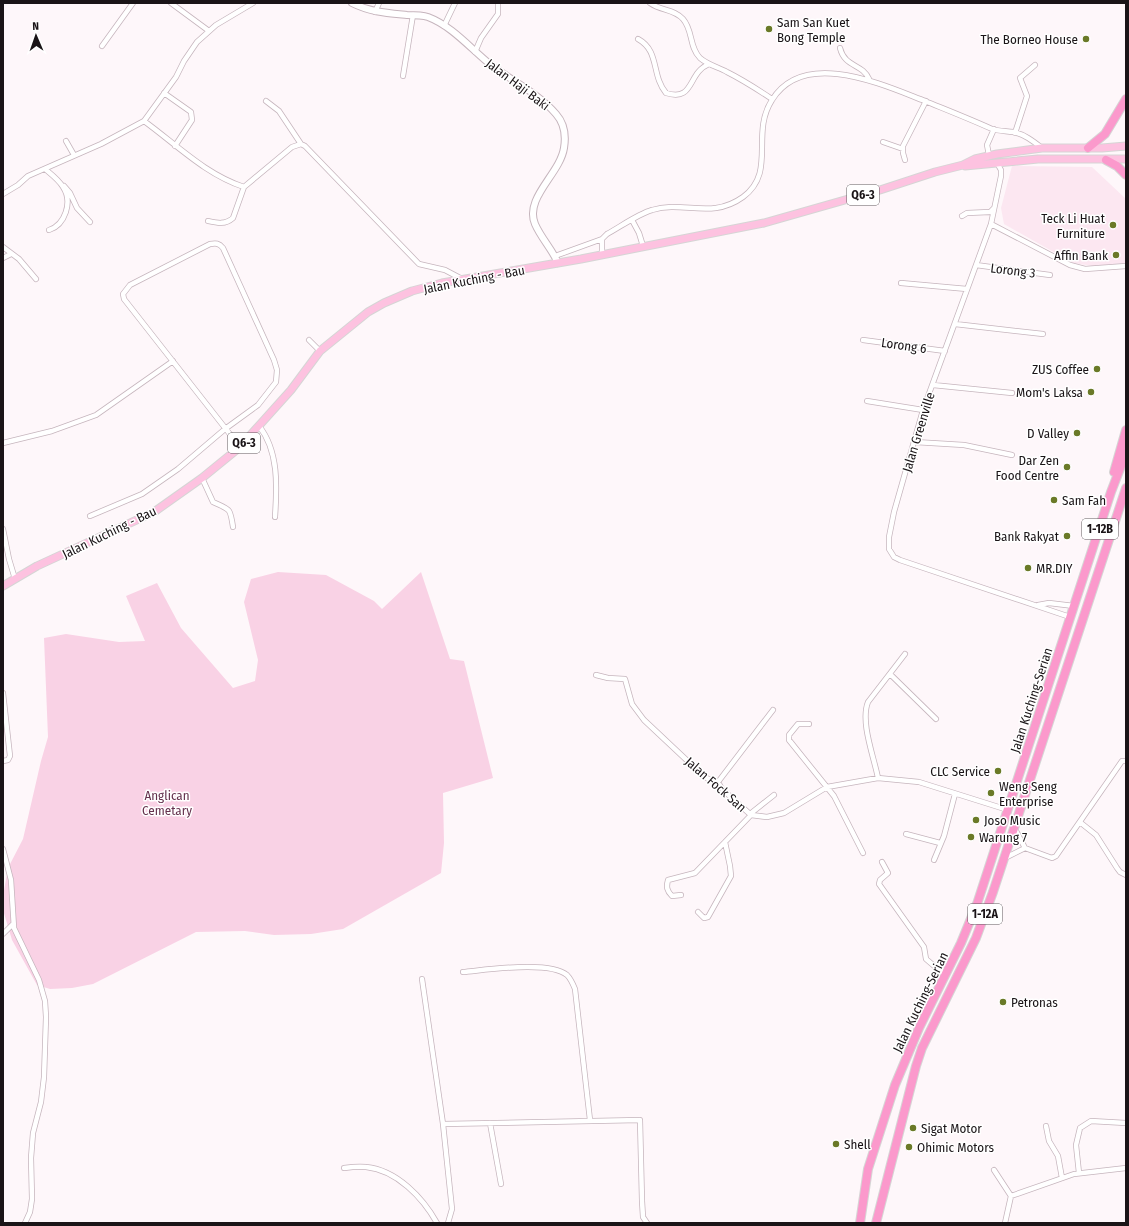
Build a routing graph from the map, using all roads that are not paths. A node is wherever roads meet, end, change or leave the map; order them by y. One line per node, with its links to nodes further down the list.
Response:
1 (133, 3): 14 (street)
2 (171, 3): 12 (street)
3 (253, 3): 12 (street)
4 (352, 3): 9 (street, Jalan Haji Baki)
5 (379, 3): 9 (street)
6 (455, 3): 11 (street)
7 (498, 3): 16 (street)
8 (650, 3): 17 (street)
9 (375, 12): 10 (street, Jalan Haji Baki)
10 (413, 15): 11 (street, Jalan Haji Baki); 19 (street)
11 (444, 26): 16 (street, Jalan Haji Baki)
12 (209, 31): 21 (street)
13 (638, 39): 17 (street)
14 (102, 46)
15 (840, 48): 20 (street)
16 (475, 52): 61 (street, Jalan Haji Baki)
17 (709, 64): 22 (street)
18 (1035, 65): 28 (street)
19 (403, 76)
20 (869, 80): 22 (street); 25 (street)
21 (164, 93): 26 (street); 32 (street)
22 (772, 99): 51 (street)
23 (1126, 99): 35 (highway)
24 (266, 101): 31 (street)
25 (926, 101): 27 (street); 36 (street)
26 (144, 121): 32 (street); 37 (street)
27 (994, 129): 28 (street); 38 (street)
28 (1015, 133): 34 (street)
29 (66, 141): 37 (street)
30 (883, 142): 36 (street)
31 (301, 144): 47 (street); 68 (street)
32 (175, 146): 47 (street)
33 (1126, 146): 35 (main road, Jalan Kuching - Bau)
34 (1042, 148): 35 (main road, Jalan Kuching - Bau); 38 (main road, Jalan Kuching - Bau)
35 (1088, 148)
36 (903, 149): 40 (street)
37 (74, 155): 44 (street)
38 (989, 155): 43 (main road, Jalan Kuching - Bau)
39 (1126, 159): 41 (main road, Jalan Kuching - Bau)
40 (905, 160)
41 (1106, 160): 42 (main road, Jalan Kuching - Bau); 45 (highway)
42 (998, 164): 43 (main road, Jalan Kuching - Bau); 49 (street, Jalan Greenville)
43 (963, 166): 58 (main road, Jalan Kuching - Bau / Q6-3)
44 (45, 169): 46 (street); 48 (street)
45 (1126, 175)
46 (57, 180): 53 (street); 55 (street)
47 (244, 187): 52 (street)
48 (3, 194)
49 (994, 208): 50 (street); 54 (street, Jalan Greenville)
50 (962, 216)
51 (632, 220): 56 (street); 58 (street)
52 (208, 221)
53 (90, 222)
54 (990, 224): 64 (street, Jalan Greenville); 65 (street)
55 (49, 230)
56 (602, 239): 60 (street); 61 (street)
57 (3, 246): 59 (street)
58 (643, 246): 60 (main road, Jalan Kuching - Bau / Q6-3)
59 (11, 254): 62 (street); 67 (street)
60 (602, 255): 63 (main road, Jalan Kuching - Bau / Q6-3)
61 (555, 256): 63 (street, Jalan Haji Baki)
62 (3, 258)
63 (558, 263): 68 (main road, Jalan Kuching - Bau / Q6-3)
64 (976, 265): 66 (street, Lorong 3); 70 (street, Jalan Greenville)
65 (1126, 266)
66 (1050, 275)
67 (36, 279)
68 (462, 279): 75 (main road, Jalan Kuching - Bau / Q6-3)
69 (901, 283): 70 (street)
70 (967, 289): 71 (street, Jalan Greenville)
71 (955, 324): 72 (street); 76 (street, Jalan Greenville)
72 (1043, 334)
73 (308, 340): 75 (street)
74 (863, 340): 76 (street, Lorong 6)
75 (320, 351): 82 (main road, Jalan Kuching - Bau / Q6-3)
76 (945, 351): 78 (street, Jalan Greenville)
77 (173, 361): 83 (street); 83 (street); 86 (street)
78 (933, 385): 79 (street); 81 (street, Jalan Greenville)
79 (1012, 393)
80 (867, 401): 81 (street)
81 (923, 410): 85 (street, Jalan Greenville)
82 (259, 426): 87 (main road, Jalan Kuching - Bau / Q6-3); 94 (street)
83 (225, 429): 87 (street); 93 (street)
84 (1126, 430): 91 (highway)
85 (914, 442): 89 (street); 99 (street, Jalan Greenville)
86 (3, 443)
87 (240, 447): 90 (main road, Jalan Kuching - Bau / Q6-3)
88 (1126, 454): 91 (highway, Jalan Kuching-Serian / 1-12B)
89 (1012, 455)
90 (202, 478): 95 (street); 97 (main road, Jalan Kuching - Bau / Q6-3)
91 (1111, 492): 100 (highway, Jalan Kuching-Serian / 1-12B)
92 (1125, 492): 119 (highway, Jalan Kuching-Serian / 1-12A)
93 (90, 516)
94 (275, 516)
95 (233, 527)
96 (3, 529): 97 (street)
97 (15, 579): 98 (main road, Jalan Kuching - Bau / Q6-3)
98 (3, 586)
99 (1038, 605): 100 (street, Jalan Greenville); 101 (street, Jalan Greenville)
100 (1074, 606): 101 (highway, Jalan Kuching-Serian / 1-12B)
101 (1070, 617): 116 (highway, Jalan Kuching-Serian / 1-12B)
102 (905, 654): 104 (street)
103 (596, 675): 112 (street, Jalan Fock San)
104 (891, 675): 107 (street); 111 (street)
105 (3, 693): 109 (street)
106 (773, 710): 112 (street)
107 (936, 719)
108 (809, 724): 113 (street)
109 (3, 761)
110 (1126, 761): 118 (street)
111 (878, 778): 113 (street, Jalan Fock San); 114 (street, Jalan Fock San)
112 (718, 782): 117 (street, Jalan Fock San)
113 (827, 787): 117 (street, Jalan Fock San); 125 (street)
114 (955, 794): 116 (street, Jalan Fock San); 122 (street)
115 (774, 795): 117 (street)
116 (1008, 810): 137 (highway, Jalan Kuching-Serian / 1-12B)
117 (751, 814): 121 (street)
118 (1081, 823): 124 (street); 131 (street)
119 (1014, 827): 124 (street); 126 (highway, Jalan Kuching-Serian / 1-12A)
120 (906, 834): 122 (street)
121 (725, 842): 132 (street); 133 (street)
122 (940, 844): 127 (street)
123 (3, 848): 129 (street)
124 (1025, 848): 126 (street)
125 (863, 853)
126 (1004, 859): 156 (highway, Jalan Kuching-Serian / 1-12A)
127 (934, 860)
128 (882, 862): 137 (street)
129 (8, 866): 130 (street); 134 (street)
130 (3, 871)
131 (1126, 875)
132 (681, 894)
133 (698, 912)
134 (13, 924): 135 (street); 151 (street)
135 (3, 934)
136 (462, 972): 139 (street)
137 (946, 976): 155 (highway, Jalan Kuching-Serian / 1-12B)
138 (422, 979): 142 (street)
139 (590, 1120): 140 (street); 154 (street)
140 (490, 1123): 142 (street); 149 (street)
141 (1126, 1123): 147 (street)
142 (443, 1124): 153 (street)
143 (1046, 1126): 148 (street)
144 (344, 1168): 152 (street)
145 (1126, 1168): 147 (street)
146 (994, 1170): 150 (street)
147 (1079, 1172): 148 (street)
148 (1062, 1178): 150 (street)
149 (501, 1184)
150 (1011, 1196): 157 (street)
151 (25, 1223)
152 (437, 1223)
153 (448, 1223)
154 (647, 1223)
155 (860, 1223)
156 (876, 1223)
157 (1005, 1223)

